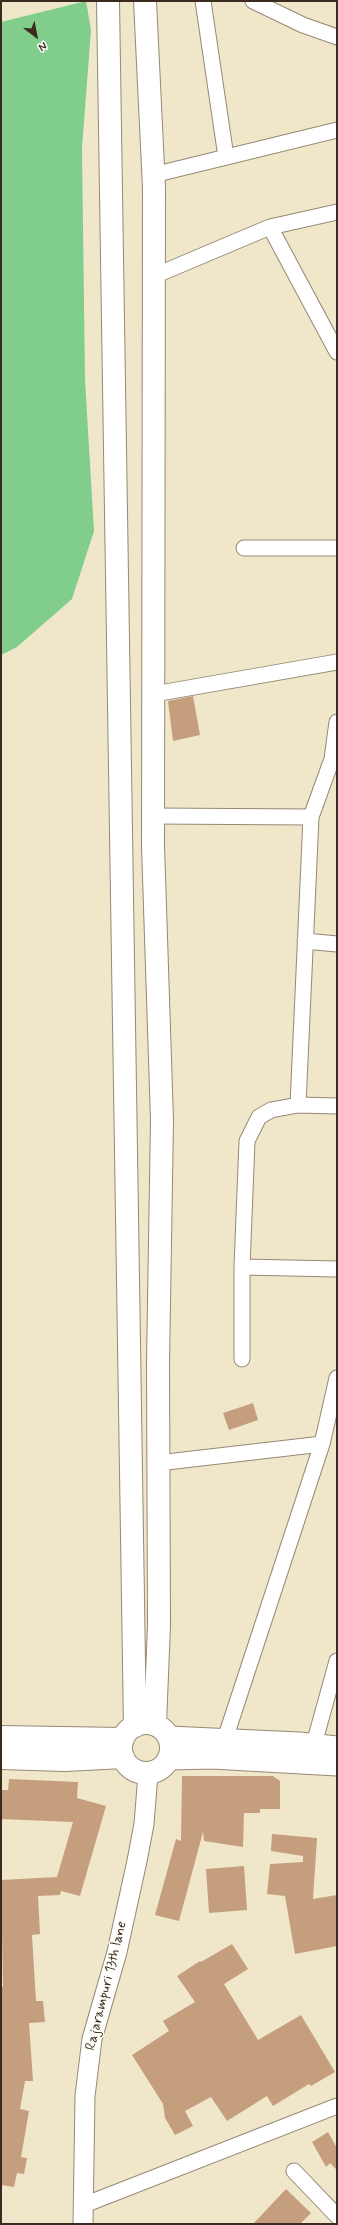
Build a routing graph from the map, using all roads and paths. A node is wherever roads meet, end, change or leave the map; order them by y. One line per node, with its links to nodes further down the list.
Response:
1 (108, 1): 33 (main road)
2 (145, 1): 8 (main road)
3 (204, 1): 7 (street)
4 (253, 1): 5 (street)
5 (337, 37)
6 (337, 130): 7 (street)
7 (226, 157): 8 (street)
8 (153, 175): 11 (main road)
9 (337, 212): 10 (street)
10 (270, 227): 11 (street); 12 (street)
11 (154, 276): 16 (main road)
12 (337, 352)
13 (244, 548): 14 (street)
14 (337, 548)
15 (337, 662): 16 (street)
16 (154, 694): 19 (main road)
17 (337, 722): 18 (street)
18 (334, 759): 20 (street)
19 (154, 816): 20 (street); 30 (main road)
20 (312, 817): 21 (street)
21 (305, 941): 22 (street); 23 (street)
22 (337, 944)
23 (298, 1105): 24 (street); 25 (street)
24 (337, 1106)
25 (242, 1267): 26 (street); 27 (street)
26 (337, 1269)
27 (242, 1359)
28 (337, 1378): 29 (street)
29 (322, 1444): 30 (street); 34 (street)
30 (158, 1463): 33 (main road)
31 (337, 1661): 35 (street)
32 (1, 1737): 33 (main road)
33 (141, 1737): 34 (main road); 37 (main road); 38 (main road); 40 (main road)
34 (225, 1739): 35 (main road)
35 (314, 1744): 36 (main road)
36 (337, 1747)
37 (1, 1758)
38 (169, 1759): 39 (main road); 40 (main road)
39 (337, 1766)
40 (148, 1774): 43 (street, Rajarampuri 13th lane)
41 (337, 2106): 43 (street)
42 (294, 2171): 44 (street)
43 (84, 2205): 45 (street, Rajarampuri 13th lane)
44 (337, 2216)
45 (83, 2224)

